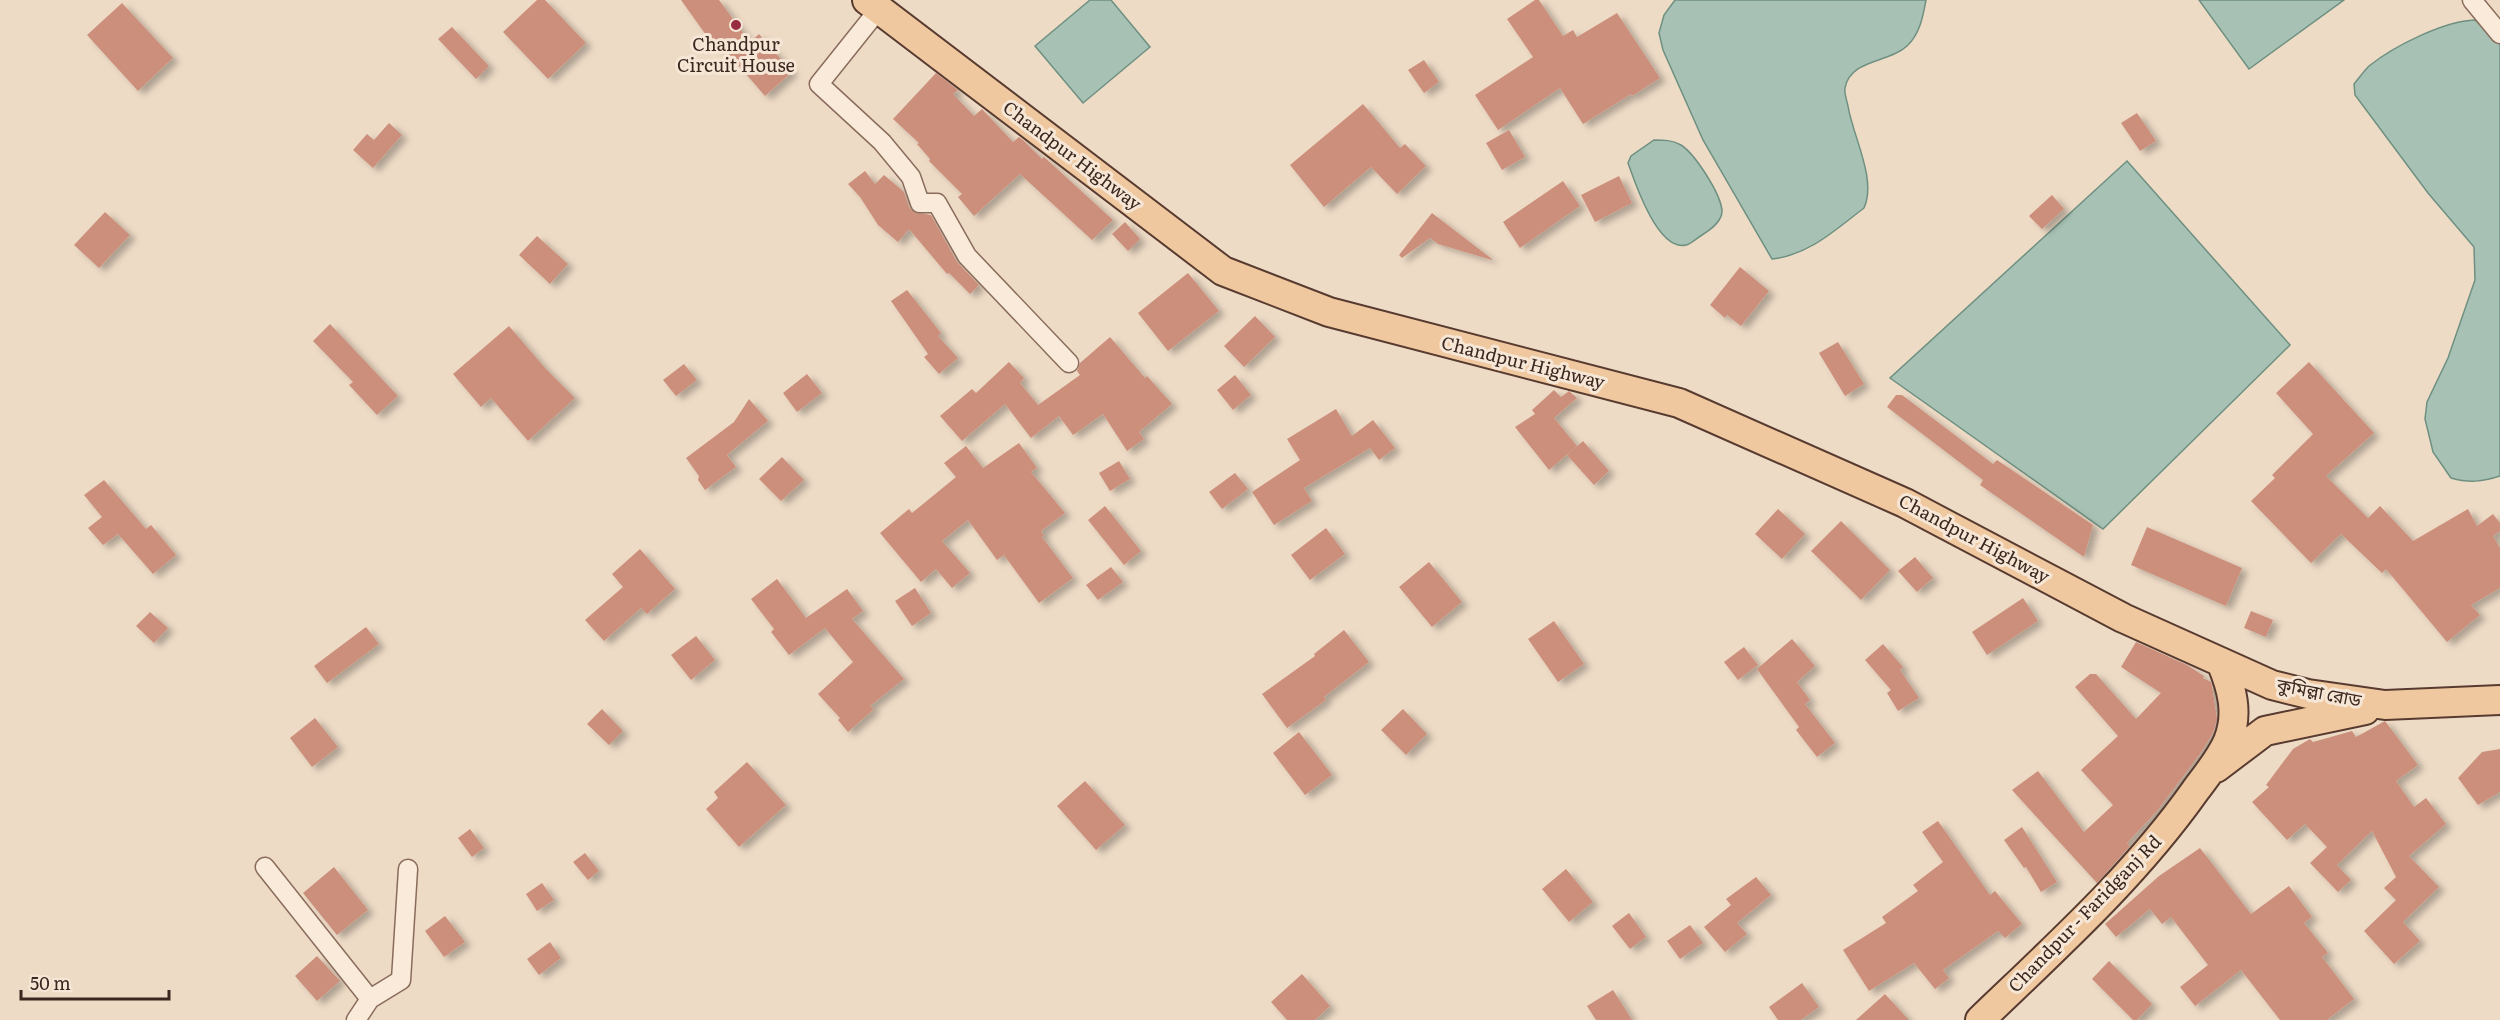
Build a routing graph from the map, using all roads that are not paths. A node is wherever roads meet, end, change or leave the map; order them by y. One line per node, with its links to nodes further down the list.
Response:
1 (2472, 0): 3 (street)
2 (873, 5): 4 (street); 5 (main road, Chandpur Highway)
3 (2500, 34)
4 (1069, 363)
5 (2221, 662): 7 (main road, কুমিল্লা রোড); 8 (main road, Chandpur - Faridganj Rd)
6 (2500, 700): 7 (main road)
7 (2385, 705): 8 (main road)
8 (2206, 774): 13 (main road, Chandpur - Faridganj Rd)
9 (265, 867): 11 (street)
10 (408, 869): 11 (street)
11 (370, 999): 12 (street)
12 (356, 1020)
13 (1980, 1020)

